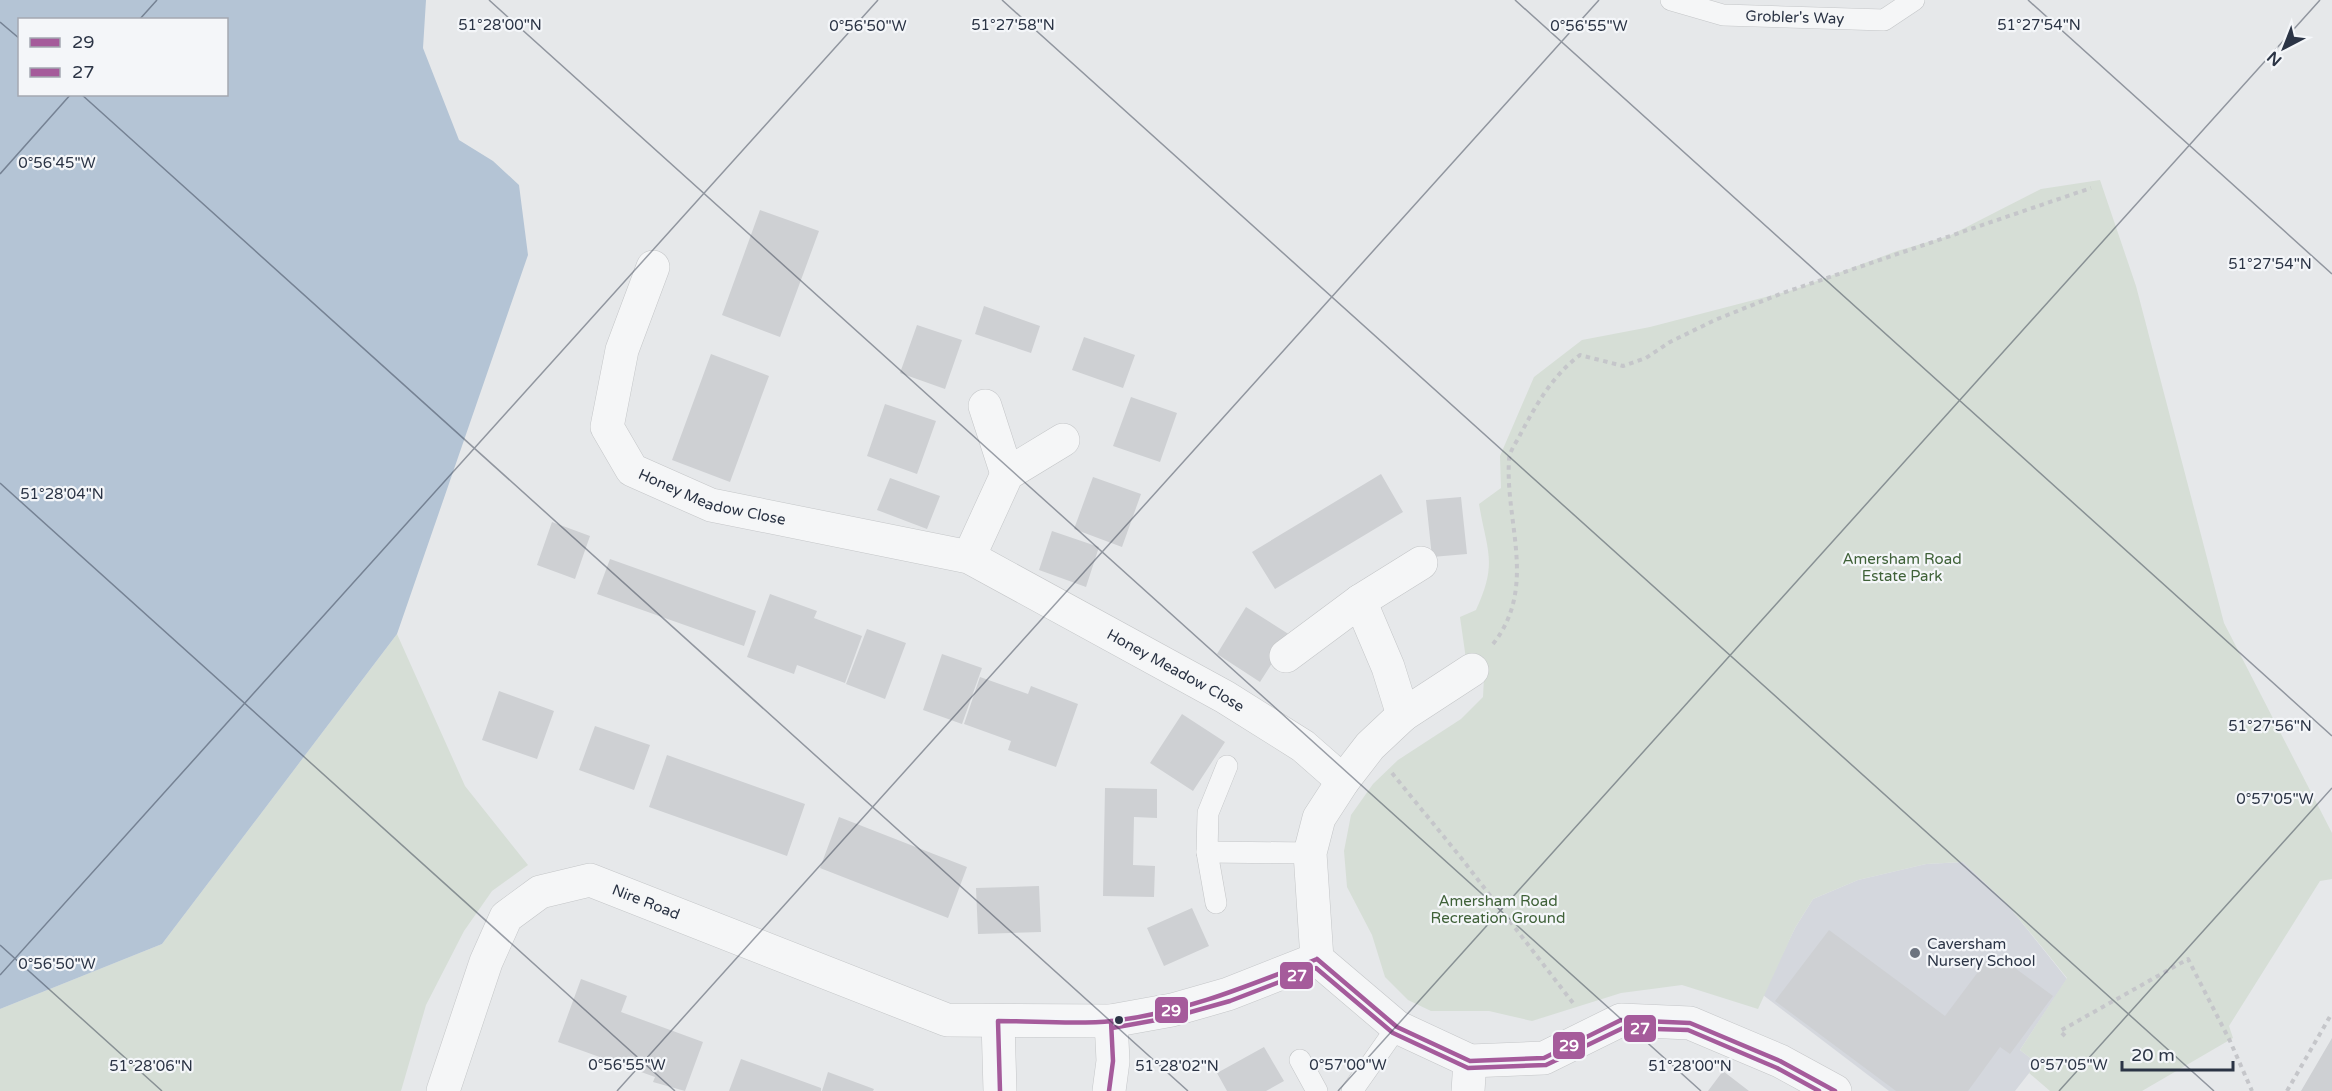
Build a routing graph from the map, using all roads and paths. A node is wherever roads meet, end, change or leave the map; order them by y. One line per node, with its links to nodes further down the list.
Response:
1 (1671, 0): 2 (lane, Grobler's Way)
2 (1914, 0)
3 (2091, 188): 12 (path)
4 (653, 267): 8 (street, Honey Meadow Close)
5 (986, 406): 7 (street)
6 (1063, 440): 7 (street)
7 (1007, 474): 8 (street)
8 (969, 557): 16 (street, Honey Meadow Close)
9 (1421, 563): 10 (street)
10 (1360, 601): 11 (street); 13 (street)
11 (1286, 656)
12 (1472, 670): 13 (street)
13 (1403, 715): 14 (street)
14 (1370, 746): 16 (street); 25 (path)
15 (1227, 766): 17 (lane)
16 (1343, 781): 18 (street)
17 (1207, 852): 18 (lane); 19 (lane)
18 (1310, 853): 20 (street)
19 (1216, 903)
20 (1317, 958): 23 (street, Nire Road); 24 (street)
21 (2332, 1013): 36 (path)
22 (998, 1022): 23 (street, Nire Road); 29 (street, Nire Road); 30 (street)
23 (1111, 1022): 31 (street)
24 (1397, 1028): 28 (street); 33 (lane)
25 (1595, 1033): 28 (street); 34 (street)
26 (2065, 1036): 35 (path)
27 (1300, 1060): 32 (lane)
28 (1469, 1076)
29 (443, 1091)
30 (1000, 1091)
31 (1109, 1091)
32 (1317, 1091)
33 (1352, 1091)
34 (1835, 1091)
35 (2252, 1091)
36 (2287, 1091)

